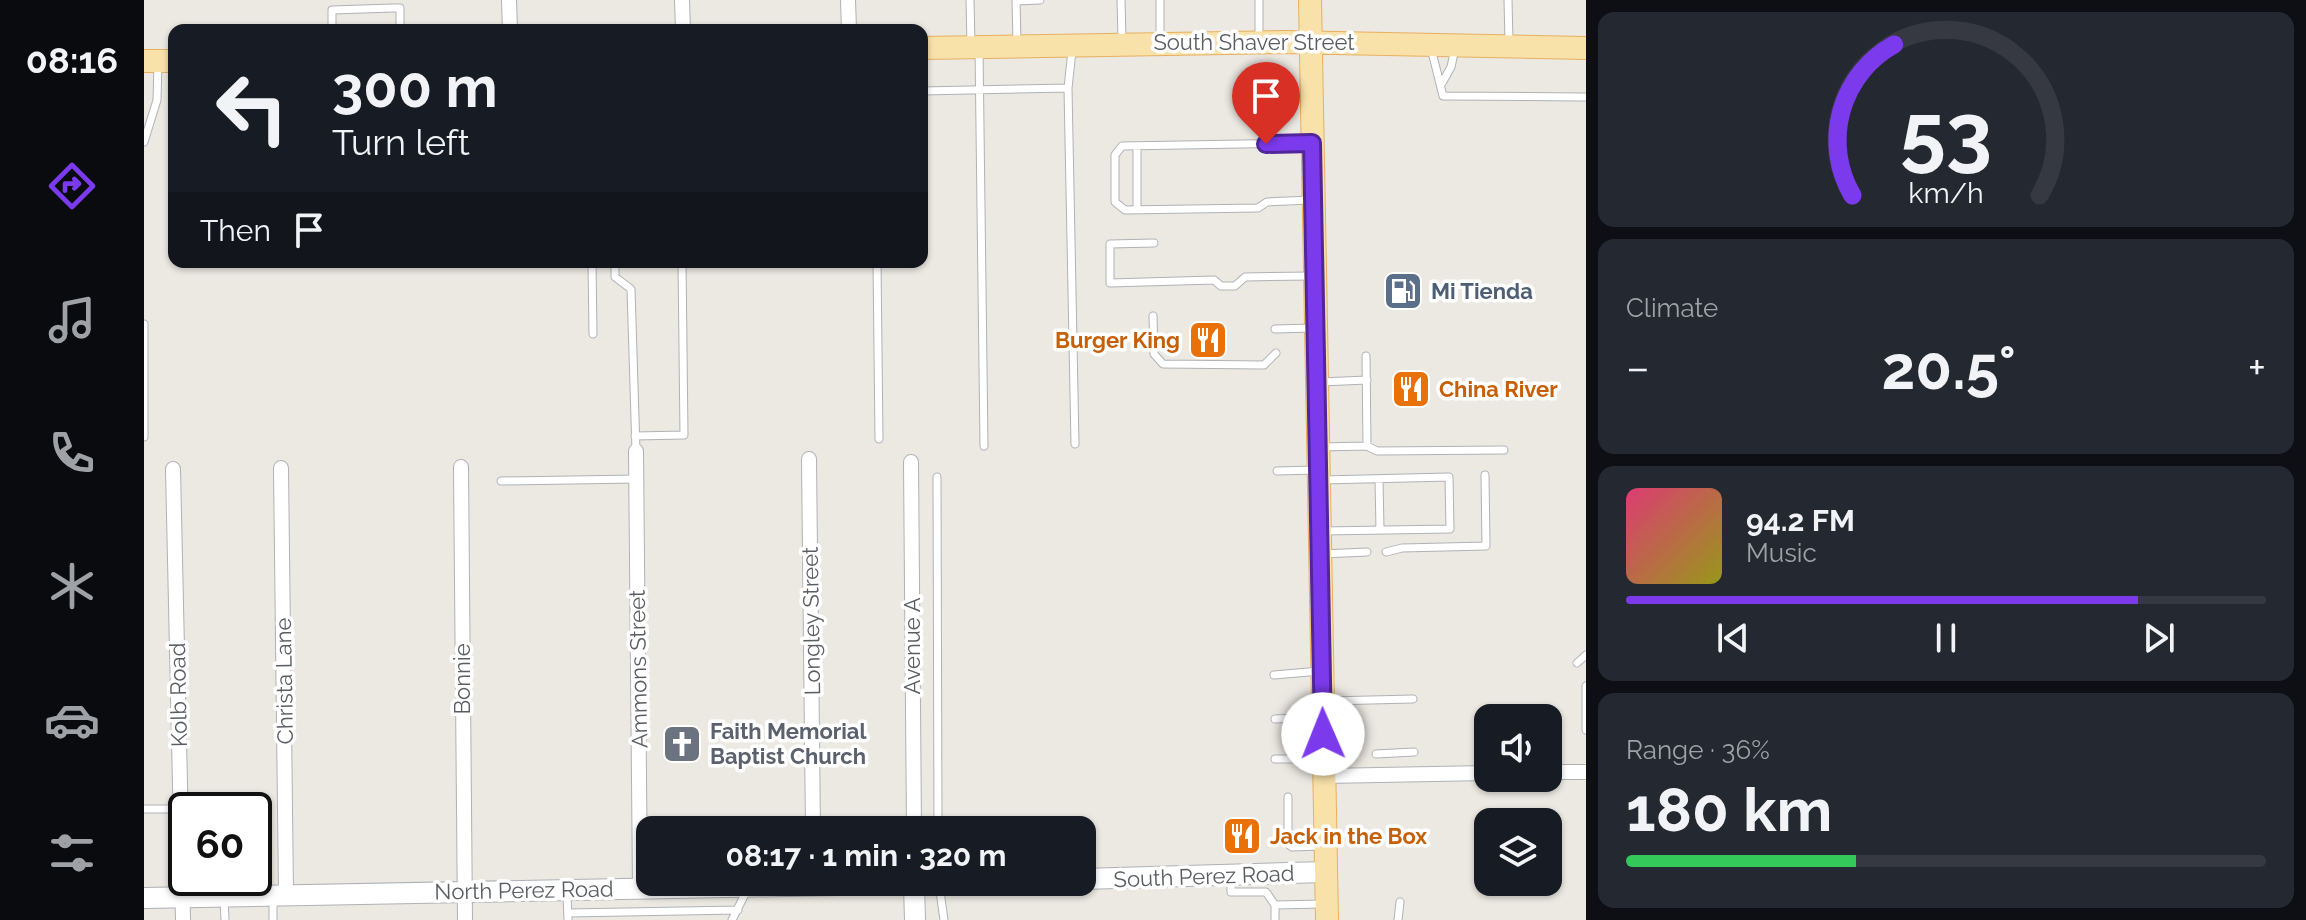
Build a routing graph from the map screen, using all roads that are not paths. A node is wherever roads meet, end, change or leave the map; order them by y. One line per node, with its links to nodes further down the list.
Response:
1 (509, 0): 15 (street)
2 (682, 0): 16 (street)
3 (848, 0): 17 (street)
4 (970, 0): 27 (lane)
5 (1016, 0): 6 (lane); 25 (lane)
6 (1040, 0)
7 (1121, 0): 22 (lane)
8 (1160, 0): 18 (lane)
9 (1259, 0): 19 (lane)
10 (1310, 0): 20 (main road)
11 (1508, 0): 26 (lane)
12 (393, 4): 13 (lane); 14 (lane)
13 (332, 24)
14 (400, 24)
15 (510, 24)
16 (683, 24)
17 (849, 24)
18 (1160, 42): 19 (main road, South Shaver Street); 22 (main road, South Shaver Street)
19 (1259, 42): 20 (main road, South Shaver Street)
20 (1310, 42): 21 (main road, South Shaver Street); 37 (main road)
21 (1429, 42): 23 (main road, South Shaver Street); 31 (lane)
22 (1122, 43): 24 (main road, South Shaver Street)
23 (1456, 43): 26 (main road, South Shaver Street); 31 (lane)
24 (1073, 44): 25 (main road, South Shaver Street); 32 (lane)
25 (1017, 45): 27 (main road, South Shaver Street)
26 (1509, 45): 29 (main road, South Shaver Street)
27 (975, 46): 28 (main road, South Shaver Street); 33 (lane)
28 (928, 48)
29 (1586, 48)
30 (159, 61): 36 (lane)
31 (1442, 83): 35 (lane)
32 (1068, 88): 33 (lane); 59 (lane)
33 (980, 90): 34 (lane); 60 (lane)
34 (928, 91)
35 (1585, 97)
36 (144, 142)
37 (1312, 143): 38 (lane); 39 (main road)
38 (1137, 146): 40 (lane); 40 (lane)
39 (1313, 200): 40 (lane); 46 (main road)
40 (1137, 210)
41 (1154, 243): 46 (lane)
42 (592, 268): 51 (lane)
43 (615, 268): 58 (lane)
44 (682, 268): 58 (lane)
45 (877, 268): 57 (lane)
46 (1314, 276): 49 (main road)
47 (1153, 316): 52 (lane)
48 (144, 324): 56 (lane)
49 (1316, 328): 50 (lane); 55 (main road)
50 (1275, 329)
51 (593, 334)
52 (1276, 353)
53 (1366, 356): 54 (lane)
54 (1367, 380): 55 (lane); 61 (lane)
55 (1317, 383): 65 (main road)
56 (144, 437)
57 (879, 439)
58 (636, 443): 72 (street, Ammons Street)
59 (1075, 444)
60 (984, 446)
61 (1367, 446): 62 (lane); 65 (lane)
62 (1504, 450)
63 (809, 459): 100 (street, Longley Street)
64 (911, 462): 101 (street, Avenue A)
65 (1318, 466): 69 (lane); 73 (lane); 76 (main road)
66 (461, 467): 109 (street, Bonnie)
67 (281, 468): 111 (street, Christa Lane)
68 (173, 469): 95 (street, Kolb Road)
69 (1277, 471)
70 (1485, 475): 78 (lane)
71 (937, 477): 102 (lane)
72 (636, 479): 74 (lane); 99 (street, Ammons Street)
73 (1379, 479): 75 (lane); 75 (lane)
74 (501, 481)
75 (1380, 530): 76 (lane)
76 (1320, 543): 77 (lane); 81 (main road)
77 (1367, 552)
78 (1386, 552)
79 (1586, 655): 80 (lane)
80 (1577, 663)
81 (1322, 671): 82 (lane); 85 (main road)
82 (1274, 675)
83 (1586, 686): 87 (lane)
84 (1413, 699): 85 (lane)
85 (1323, 709): 86 (lane); 91 (main road)
86 (1275, 719)
87 (1586, 730)
88 (1414, 752): 89 (lane)
89 (1376, 754)
90 (1275, 759): 91 (lane)
91 (1324, 767): 92 (street); 103 (main road)
92 (1474, 772)
93 (1562, 772): 94 (street)
94 (1586, 772)
95 (180, 792)
96 (1288, 797): 103 (lane)
97 (144, 809): 98 (lane)
98 (168, 809)
99 (639, 816)
100 (813, 816)
101 (914, 816)
102 (938, 816)
103 (1325, 846): 104 (main road)
104 (1326, 872): 105 (street, South Perez Road); 121 (main road)
105 (1231, 875): 106 (street, South Perez Road); 119 (lane)
106 (1096, 879)
107 (636, 887): 108 (street, North Perez Road)
108 (567, 889): 109 (street, North Perez Road); 122 (lane)
109 (464, 892): 111 (street, North Perez Road); 126 (street, Bonnie)
110 (272, 894): 111 (street, North Perez Road)
111 (279, 894): 125 (lane)
112 (224, 896): 116 (street, North Perez Road); 124 (lane)
113 (745, 896): 120 (lane)
114 (914, 896): 128 (street)
115 (943, 896): 129 (lane)
116 (182, 897): 117 (street, North Perez Road); 123 (street, Kolb Road)
117 (144, 898)
118 (1400, 902): 131 (lane)
119 (1275, 905): 121 (lane); 130 (lane)
120 (738, 910): 122 (lane); 127 (lane)
121 (1326, 912)
122 (568, 917)
123 (183, 920)
124 (225, 920)
125 (273, 920)
126 (465, 920)
127 (732, 920)
128 (915, 920)
129 (944, 920)
130 (1275, 920)
131 (1398, 920)

